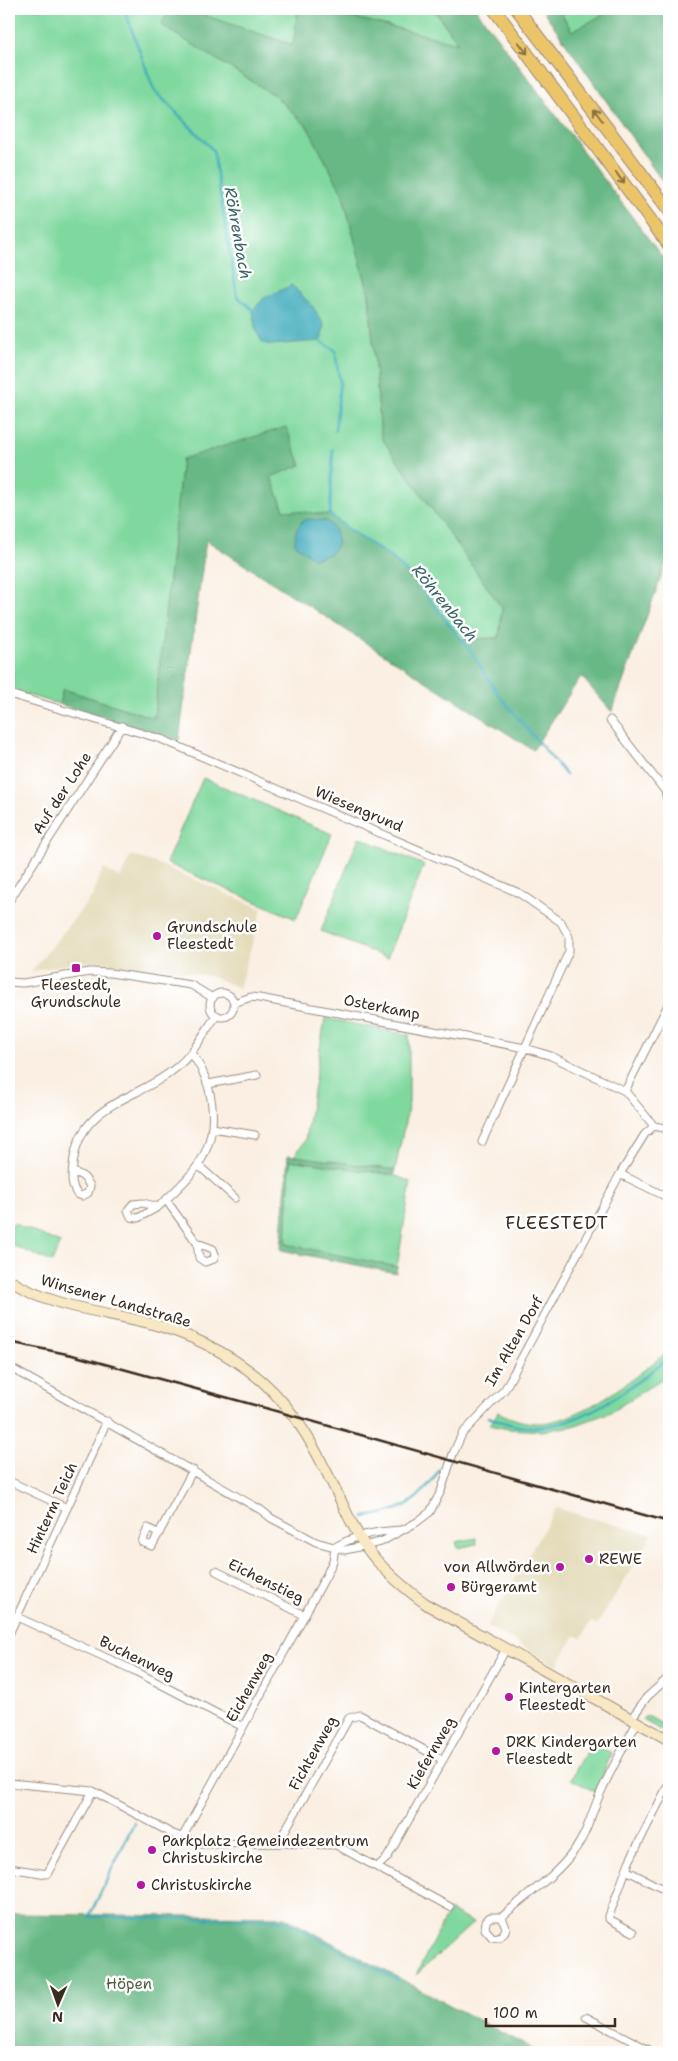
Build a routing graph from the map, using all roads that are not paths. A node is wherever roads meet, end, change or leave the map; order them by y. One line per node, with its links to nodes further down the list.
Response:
1 (494, 9): 6 (highway, one-way to 6)
2 (517, 9): 4 (highway)
3 (527, 9): 4 (highway)
4 (533, 29): 5 (highway, one-way to 4)
5 (669, 210)
6 (669, 245)
7 (9, 694): 9 (street, Wiesengrund)
8 (610, 720): 10 (street)
9 (122, 726): 11 (street, Auf der Lohe); 17 (street, Wiesengrund)
10 (669, 807)
11 (9, 901)
12 (9, 982): 13 (street)
13 (213, 998): 14 (street); 16 (street)
14 (234, 1003): 16 (street, Osterkamp); 17 (street, Osterkamp)
15 (669, 1003): 21 (street)
16 (218, 1015): 18 (street)
17 (525, 1048): 21 (street, Osterkamp); 26 (street)
18 (191, 1053): 20 (street); 28 (street)
19 (256, 1075): 20 (street)
20 (208, 1084): 23 (street)
21 (624, 1091): 22 (street, Osterkamp)
22 (654, 1126): 24 (street); 29 (street, Im Alten Dorf)
23 (212, 1128): 25 (street); 27 (street)
24 (669, 1129)
25 (255, 1135)
26 (482, 1142)
27 (198, 1165): 30 (street); 32 (street)
28 (73, 1172)
29 (620, 1174): 31 (street); 41 (street, Im Alten Dorf)
30 (235, 1198)
31 (669, 1198)
32 (166, 1200): 33 (street); 34 (street)
33 (158, 1207)
34 (197, 1243)
35 (9, 1280): 43 (street, Winsener Landstraße)
36 (9, 1367): 37 (street)
37 (107, 1421): 38 (street); 40 (street, Hinterm Teich)
38 (193, 1470): 42 (street); 45 (street)
39 (9, 1481): 40 (street)
40 (67, 1508): 48 (street, Hinterm Teich)
41 (402, 1530): 43 (street, Im Alten Dorf); 44 (street, Im Alten Dorf)
42 (159, 1534)
43 (360, 1536): 44 (street, Winsener Landstraße); 45 (street)
44 (365, 1546): 45 (street); 50 (street, Winsener Landstraße)
45 (335, 1547): 47 (street, Eichenweg)
46 (216, 1571): 47 (street, Eichenstieg)
47 (304, 1615): 53 (street, Eichenweg)
48 (17, 1617): 49 (street, Hinterm Teich); 53 (street, Buchenweg)
49 (9, 1634)
50 (506, 1649): 52 (street, Winsener Landstraße); 55 (street, Kiefernweg)
51 (669, 1677): 52 (street)
52 (634, 1721): 54 (street, Winsener Landstraße); 66 (street)
53 (243, 1727): 59 (street, Eichenweg)
54 (669, 1740)
55 (443, 1760): 60 (street, Fichtenweg); 61 (street, Kiefernweg)
56 (9, 1783): 58 (street)
57 (669, 1783): 63 (street)
58 (93, 1791): 59 (street); 62 (street)
59 (182, 1838): 60 (street)
60 (278, 1843): 61 (street)
61 (377, 1866): 65 (street)
62 (9, 1868)
63 (626, 1870): 64 (street); 67 (street)
64 (669, 1892)
65 (450, 1907)
66 (502, 1916)
67 (633, 1932)
68 (586, 2017): 69 (street)
69 (654, 2052)

